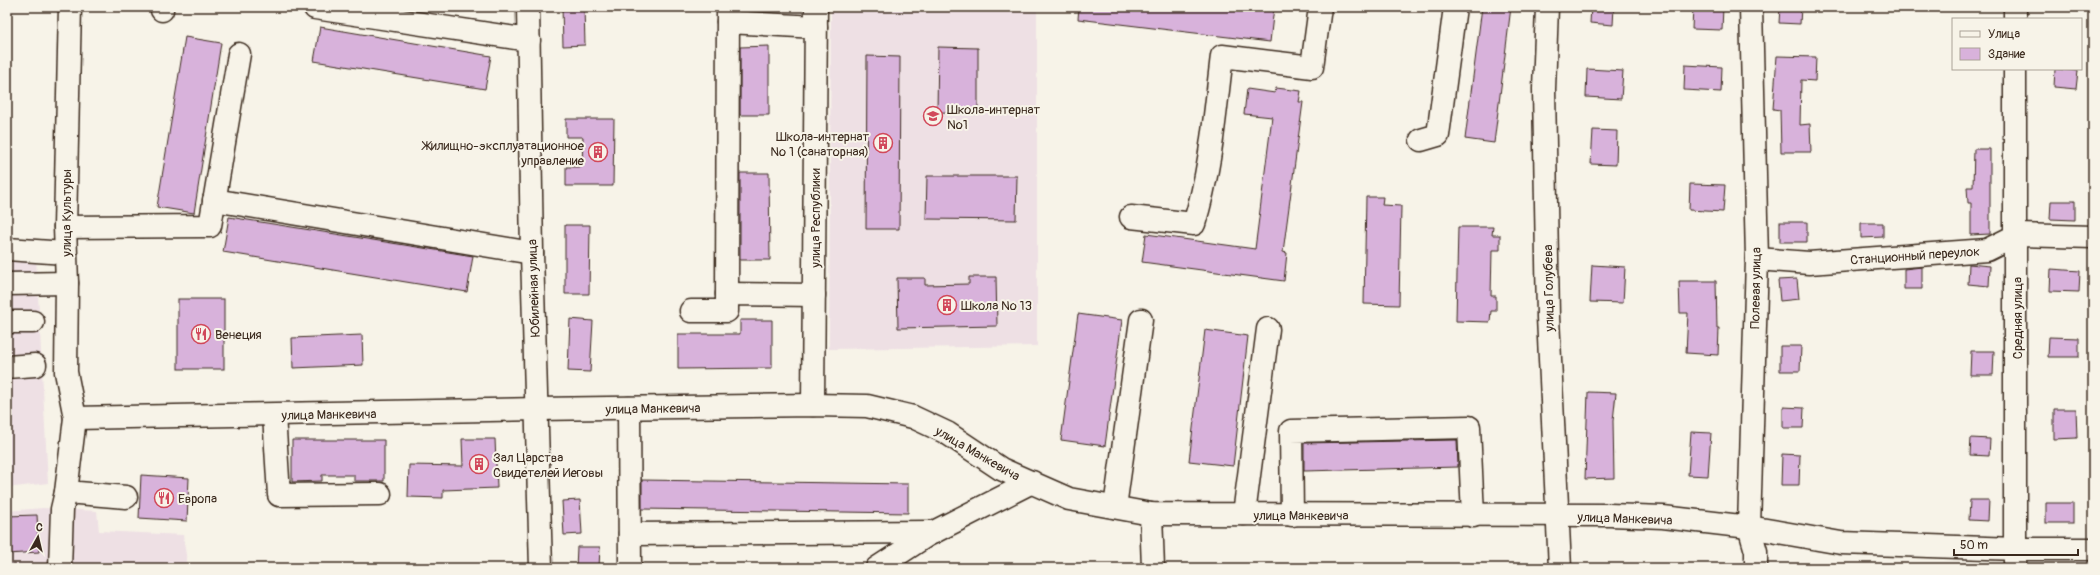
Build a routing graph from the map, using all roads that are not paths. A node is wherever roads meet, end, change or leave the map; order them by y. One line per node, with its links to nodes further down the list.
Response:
1 (70, 7): 18 (street, улица Культуры)
2 (528, 7): 12 (street, Юбилейная улица)
3 (1320, 7): 17 (street)
4 (1455, 7): 15 (street)
5 (1547, 7): 50 (street, улица Голубева)
6 (1751, 7): 24 (street, Полевая улица)
7 (2015, 7): 11 (street)
8 (315, 8): 12 (street)
9 (728, 14): 10 (street); 27 (street)
10 (816, 17): 28 (street, улица Республики)
11 (2015, 18)
12 (529, 40): 23 (street, Юбилейная улица)
13 (239, 54): 16 (street)
14 (2016, 70): 19 (street, Средняя улица)
15 (1420, 140)
16 (214, 200): 18 (street); 23 (street)
17 (1131, 217)
18 (65, 227): 22 (street, улица Культуры)
19 (2017, 235): 20 (street, Станционный переулок); 24 (street, Станционный переулок); 55 (street, Средняя улица)
20 (2093, 237)
21 (7, 249): 22 (street)
22 (65, 253): 25 (street, улица Культуры)
23 (532, 253): 38 (street, Юбилейная улица)
24 (1757, 259): 51 (street, Полевая улица)
25 (67, 283): 26 (street); 40 (street, улица Культуры)
26 (7, 284)
27 (727, 294): 28 (street); 29 (street)
28 (814, 295): 36 (street, улица Республики)
29 (691, 311)
30 (1141, 320): 45 (street)
31 (7, 322): 32 (street)
32 (33, 322)
33 (1268, 329): 47 (street)
34 (35, 365): 35 (street)
35 (7, 367)
36 (813, 405): 37 (street, улица Манкевича); 41 (street, улица Манкевича)
37 (629, 408): 38 (street, улица Манкевича); 53 (street)
38 (537, 409): 39 (street, улица Манкевича); 57 (street, Юбилейная улица)
39 (274, 415): 40 (street, улица Манкевича); 43 (street)
40 (75, 418): 42 (street, улица Культуры)
41 (1032, 482): 45 (street, улица Манкевича); 52 (street)
42 (66, 492): 44 (street); 56 (street, улица Культуры)
43 (380, 494)
44 (126, 497)
45 (1115, 508): 46 (street, улица Манкевича)
46 (1151, 514): 47 (street, улица Манкевича); 60 (street)
47 (1244, 514): 48 (street, улица Манкевича)
48 (1292, 515): 49 (street, улица Манкевича); 49 (street)
49 (1473, 516): 50 (street, улица Манкевича)
50 (1557, 516): 51 (street, улица Манкевича); 61 (street, улица Голубева)
51 (1749, 528): 55 (street, улица Манкевича); 62 (street, Полевая улица)
52 (934, 532): 53 (street); 59 (street)
53 (630, 534): 58 (street)
54 (2093, 549): 55 (street, улица Манкевича)
55 (2016, 559)
56 (60, 568)
57 (541, 568)
58 (630, 568)
59 (878, 568)
60 (1153, 568)
61 (1560, 568)
62 (1756, 568)

